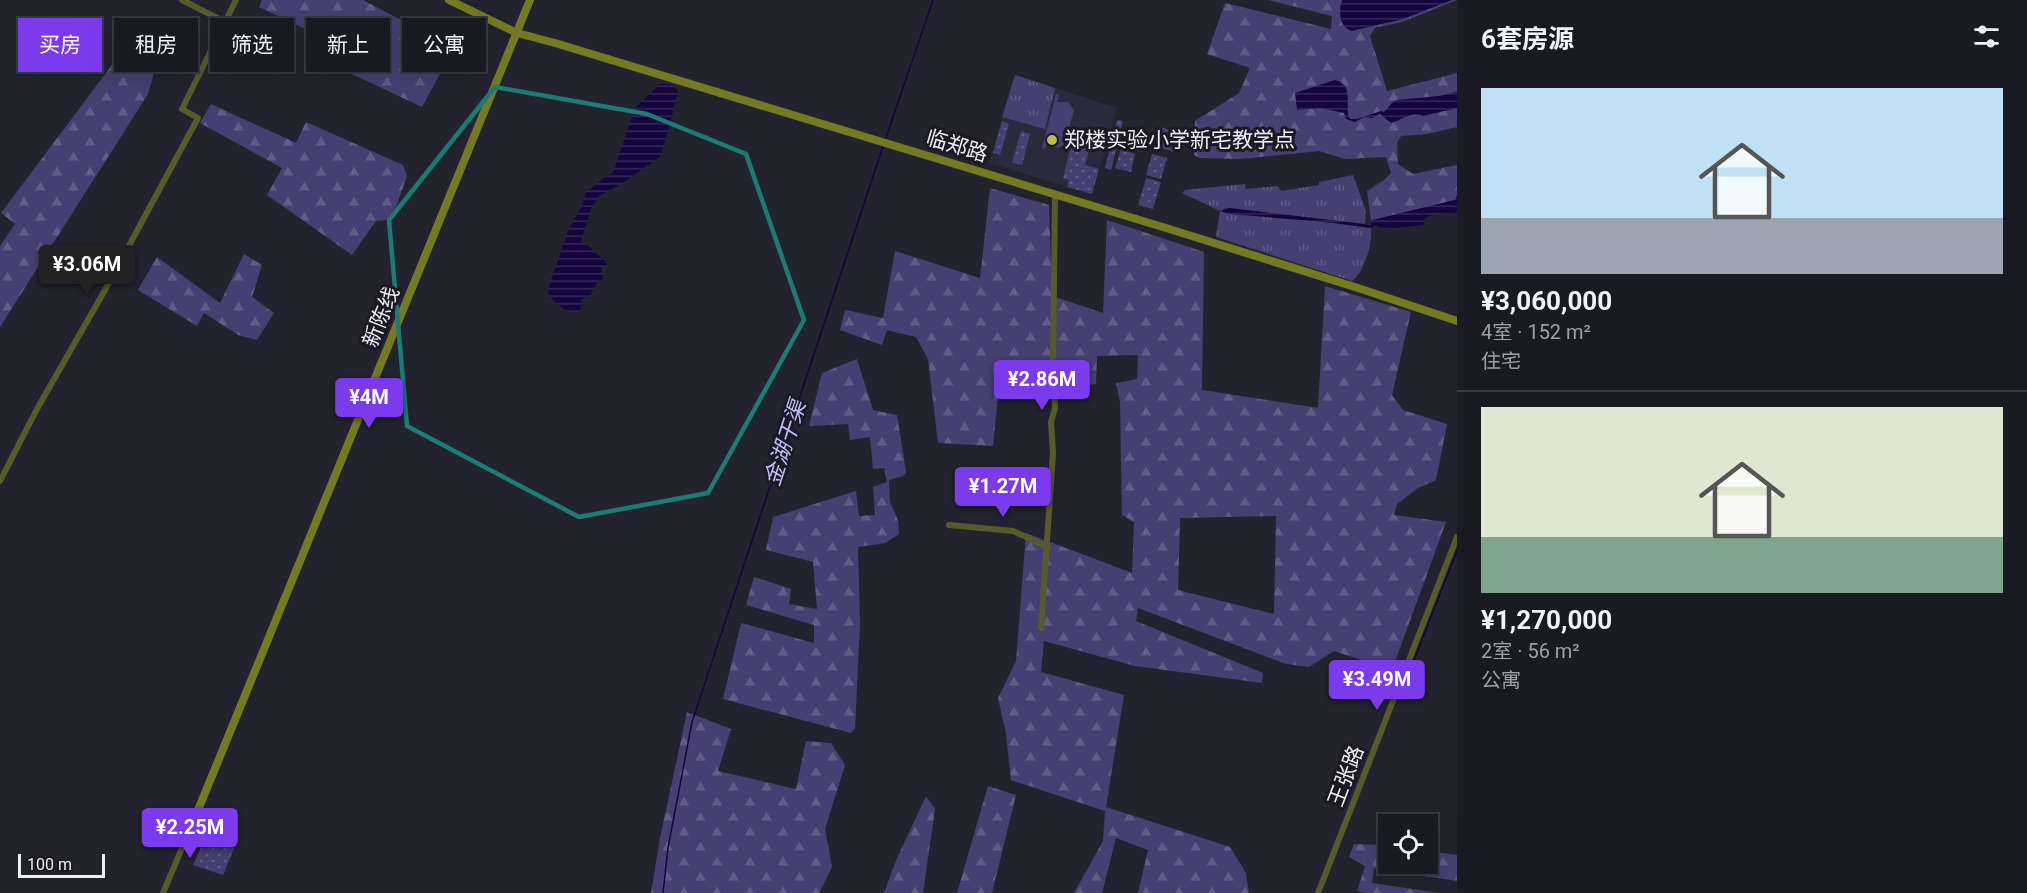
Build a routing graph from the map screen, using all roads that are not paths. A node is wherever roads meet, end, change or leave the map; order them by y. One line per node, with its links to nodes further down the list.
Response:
1 (182, 0): 5 (street)
2 (236, 0): 6 (street)
3 (448, 0): 7 (main road, 临郑路)
4 (530, 0): 7 (main road, 新陈线)
5 (217, 18)
6 (227, 18)
7 (517, 33): 9 (main road, 临郑路); 16 (main road, 新陈线)
8 (210, 52): 11 (street)
9 (1055, 195): 10 (main road, 临郑路); 14 (street)
10 (1457, 321)
11 (0, 481)
12 (949, 525): 14 (street)
13 (1457, 537): 18 (street, 王张路)
14 (1047, 547): 15 (street)
15 (1041, 628)
16 (196, 815): 17 (street)
17 (163, 893)
18 (1318, 893)

